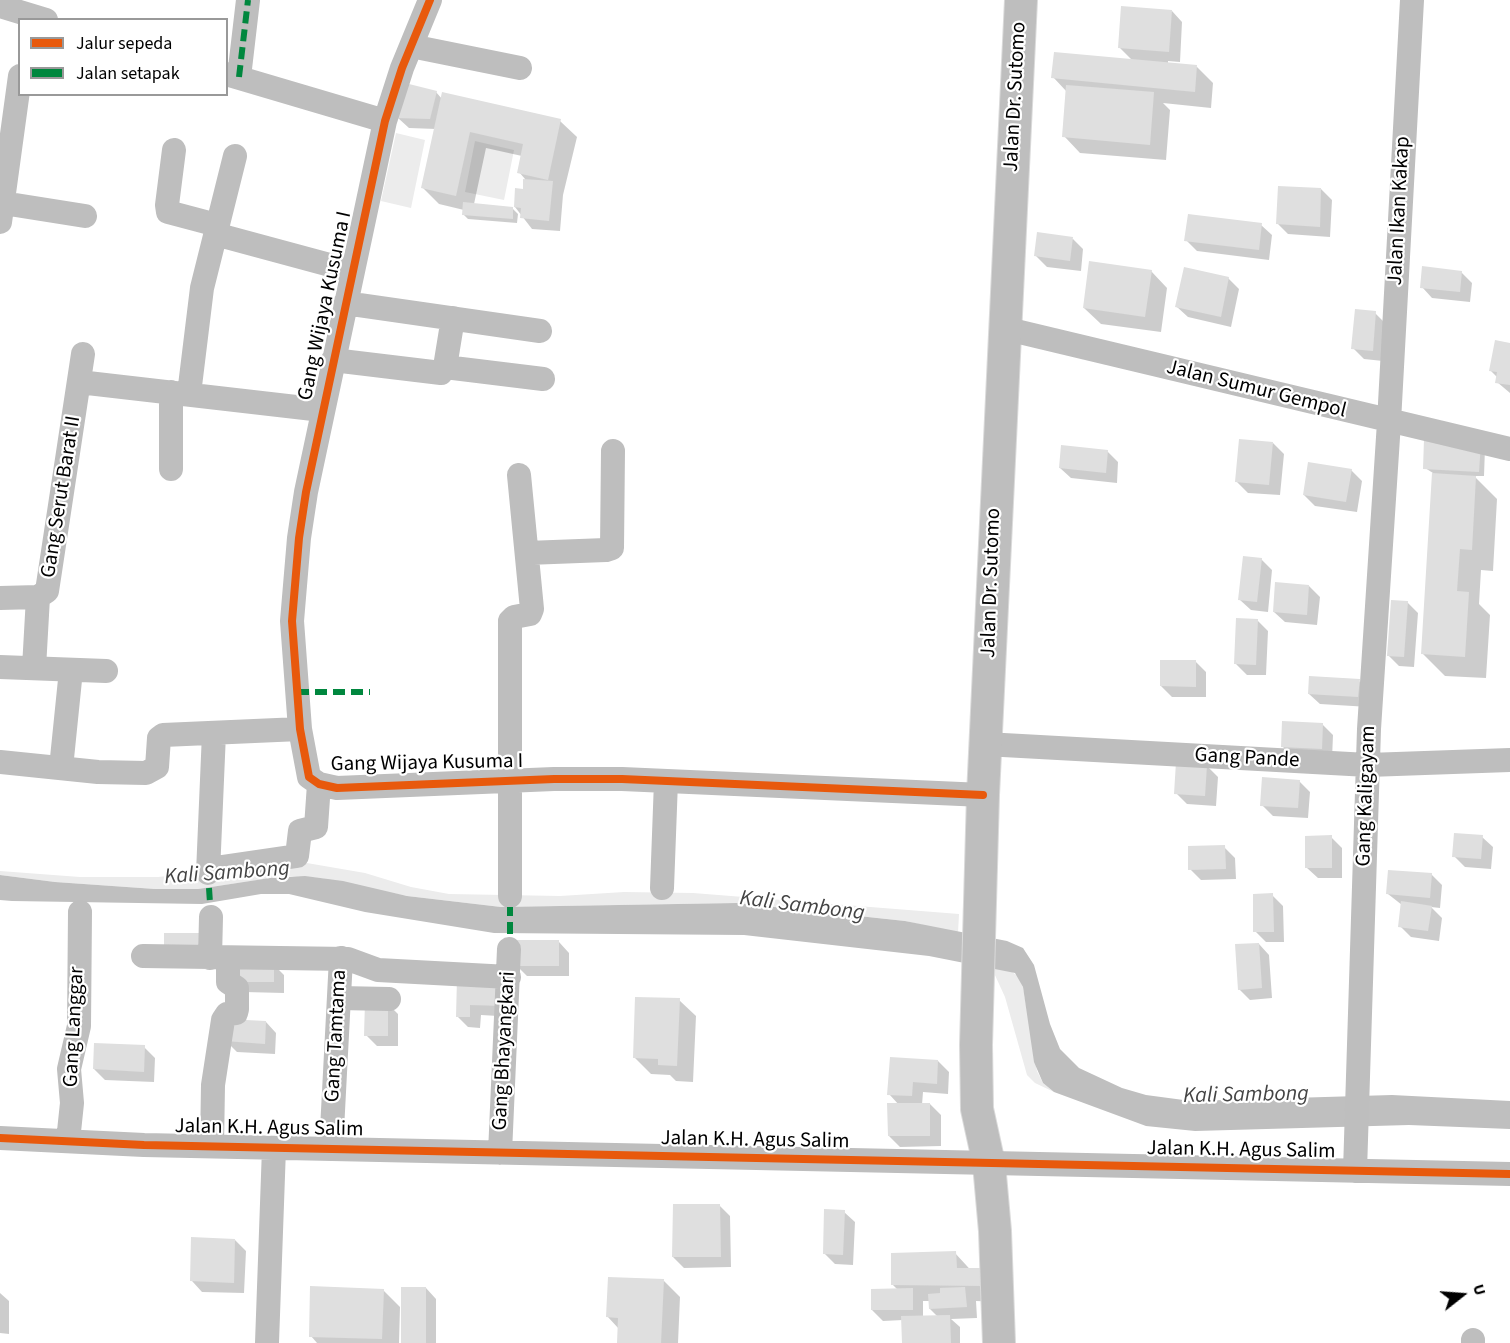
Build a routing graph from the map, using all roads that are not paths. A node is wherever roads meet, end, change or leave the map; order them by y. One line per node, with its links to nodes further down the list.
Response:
1 (248, 0): 9 (street)
2 (430, 0): 7 (street, Gang Wijaya Kusuma I)
3 (1021, 0): 20 (main road, Jalan Dr. Sutomo)
4 (1412, 0): 29 (street, Jalan Ikan Kakap)
5 (0, 6): 6 (street)
6 (37, 14)
7 (411, 46): 8 (street); 11 (street, Gang Wijaya Kusuma I)
8 (520, 68)
9 (233, 75): 11 (street)
10 (18, 90): 14 (street)
11 (385, 121): 17 (street, Gang Wijaya Kusuma I)
12 (174, 150): 16 (street)
13 (235, 156): 16 (street)
14 (1, 213): 15 (street)
15 (85, 216)
16 (216, 229): 17 (street); 27 (street)
17 (352, 272): 18 (street, Gang Wijaya Kusuma I)
18 (345, 303): 19 (street); 23 (street, Gang Wijaya Kusuma I)
19 (453, 318): 21 (street); 24 (street)
20 (1003, 328): 29 (street, Jalan Sumur Gempol); 43 (main road, Jalan Dr. Sutomo)
21 (540, 331)
22 (83, 354): 26 (street, Gang Serut Barat II)
23 (333, 360): 24 (street); 28 (street, Gang Wijaya Kusuma I)
24 (445, 367): 25 (street)
25 (543, 379)
26 (79, 382): 27 (street); 35 (street, Gang Serut Barat II)
27 (180, 393): 28 (street); 32 (street)
28 (322, 410): 41 (street, Gang Wijaya Kusuma I)
29 (1389, 422): 30 (street, Jalan Sumur Gempol); 46 (street, Gang Kaligayam)
30 (1510, 449)
31 (614, 451): 34 (street)
32 (171, 470)
33 (519, 476): 34 (street)
34 (527, 553): 49 (street)
35 (38, 597): 36 (street, Gang Serut Barat II); 38 (street)
36 (0, 598)
37 (0, 667): 38 (street)
38 (33, 668): 39 (street)
39 (71, 670): 40 (street); 47 (street)
40 (106, 672)
41 (300, 729): 42 (street); 50 (street, Gang Wijaya Kusuma I)
42 (214, 733): 47 (street); 50 (street)
43 (985, 744): 46 (street, Gang Pande); 51 (main road, Jalan Dr. Sutomo)
44 (1510, 760): 46 (street, Gang Pande)
45 (0, 762): 47 (street)
46 (1368, 765): 70 (street, Gang Kaligayam)
47 (61, 768)
48 (666, 781): 49 (street, Gang Wijaya Kusuma I); 51 (street, Gang Wijaya Kusuma I); 52 (street)
49 (512, 782): 50 (street, Gang Wijaya Kusuma I); 53 (street)
50 (319, 784)
51 (983, 795): 69 (main road, Jalan Dr. Sutomo)
52 (662, 888)
53 (510, 896)
54 (80, 912): 64 (street, Gang Langgar)
55 (211, 917): 58 (street)
56 (510, 949): 60 (street, Gang Bhayangkari)
57 (143, 956): 58 (street)
58 (219, 958): 59 (street); 65 (street)
59 (341, 958): 60 (street); 61 (street, Gang Tamtama)
60 (508, 977): 68 (street, Gang Bhayangkari)
61 (339, 998): 62 (street); 67 (street, Gang Tamtama)
62 (389, 999)
63 (0, 1138): 64 (street, Jalan K.H. Agus Salim)
64 (68, 1141): 65 (street, Jalan K.H. Agus Salim)
65 (212, 1146): 66 (street, Jalan K.H. Agus Salim)
66 (274, 1148): 67 (street, Jalan K.H. Agus Salim); 72 (street)
67 (331, 1149): 68 (street, Jalan K.H. Agus Salim)
68 (500, 1153): 69 (street, Jalan K.H. Agus Salim)
69 (989, 1164): 70 (street, Jalan K.H. Agus Salim); 73 (main road, Jalan Dr. Sutomo)
70 (1355, 1171): 71 (street, Jalan K.H. Agus Salim)
71 (1510, 1174)
72 (267, 1343)
73 (999, 1343)

